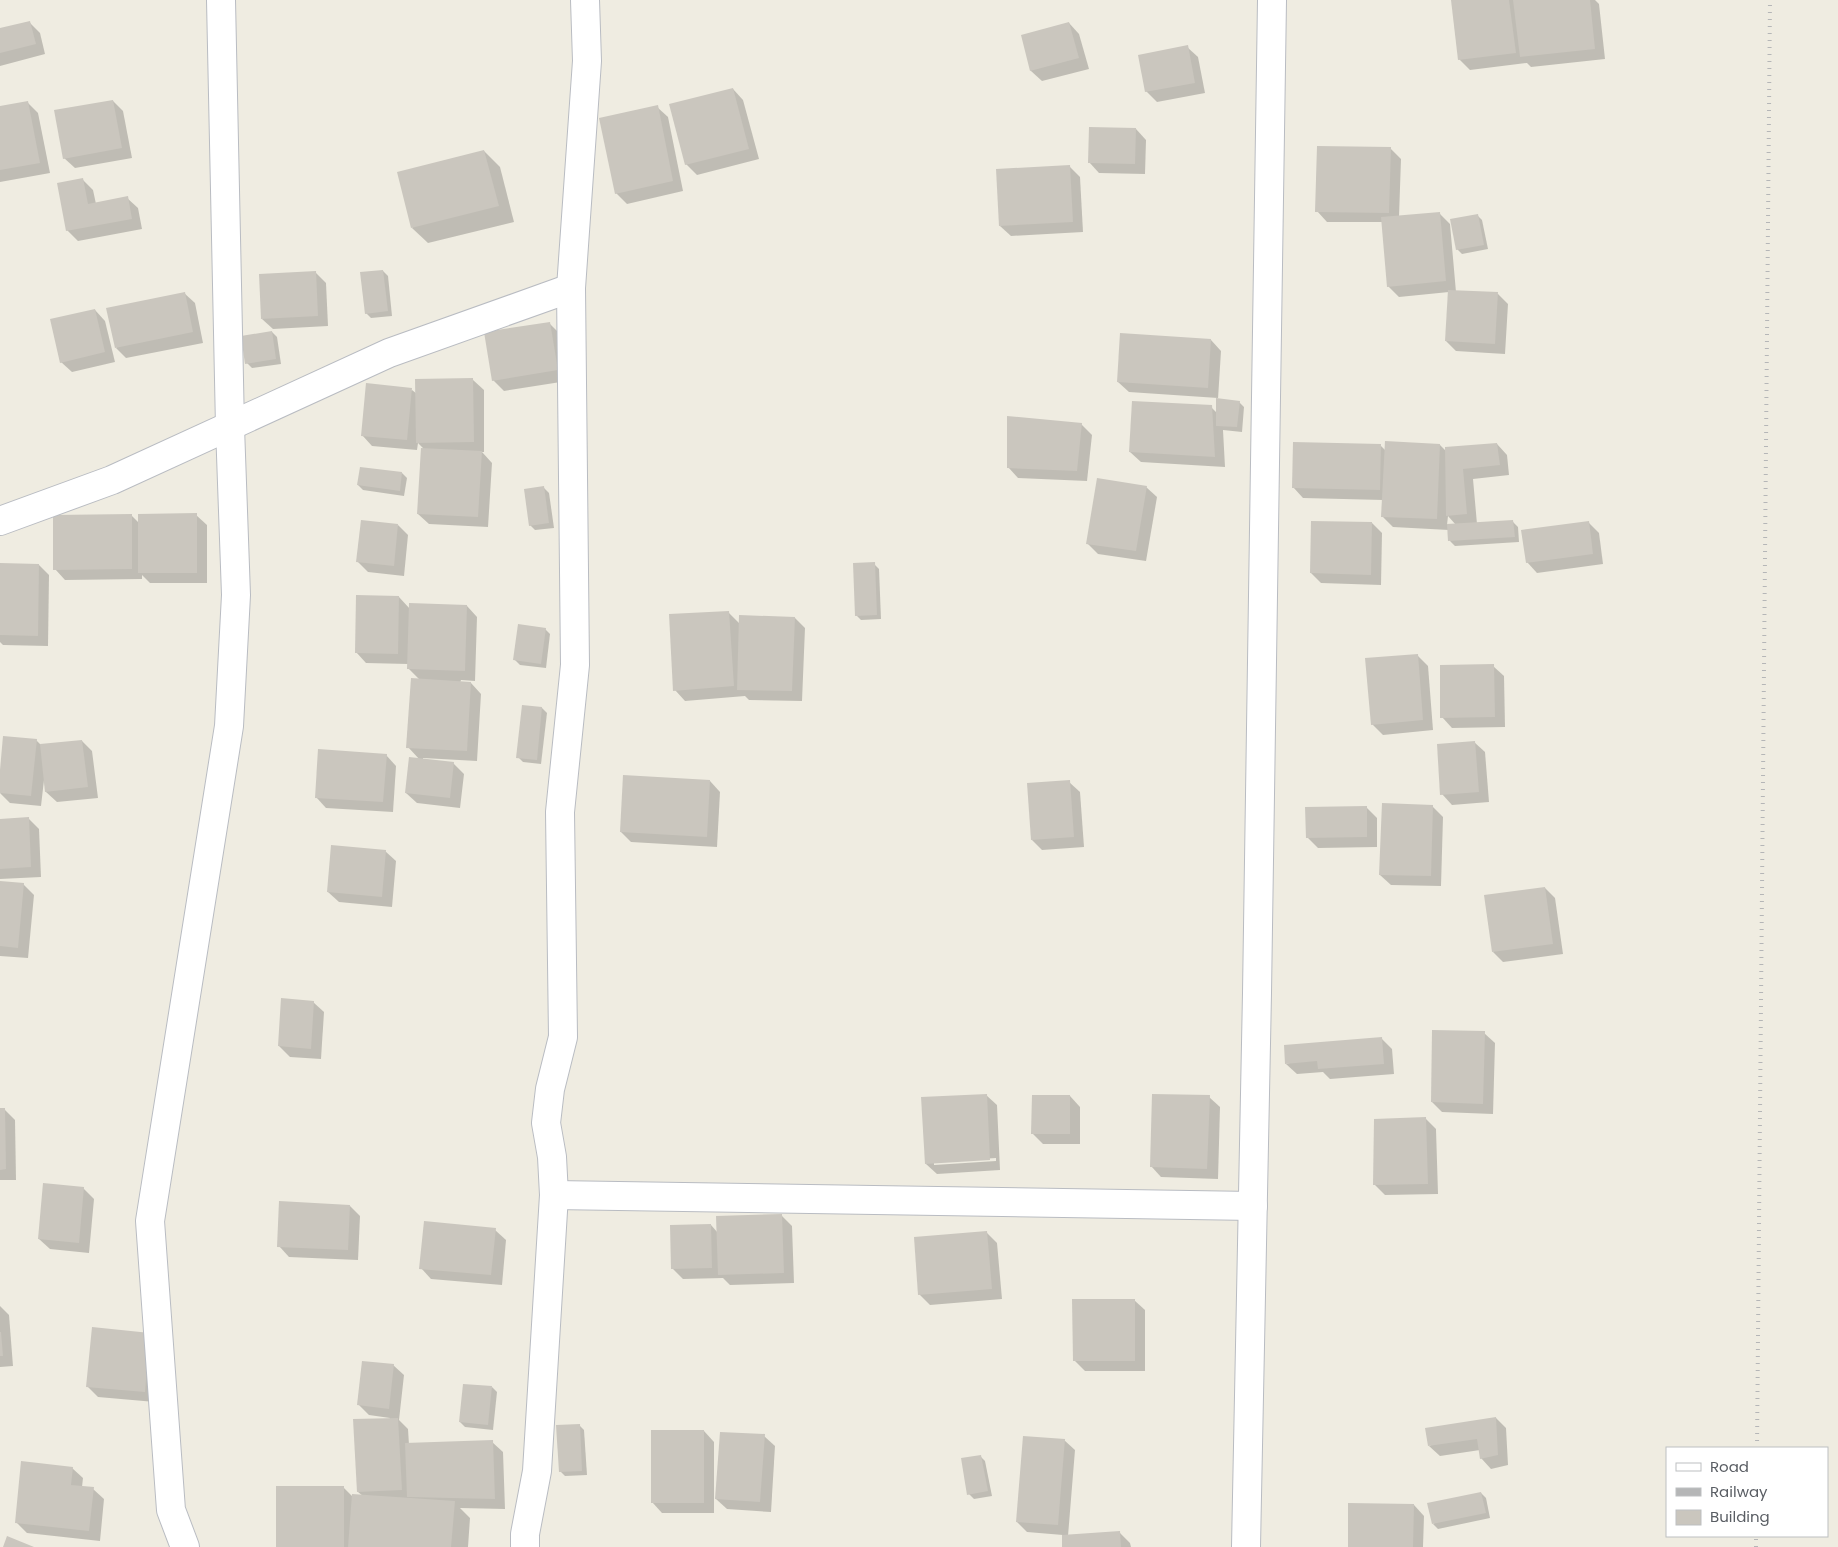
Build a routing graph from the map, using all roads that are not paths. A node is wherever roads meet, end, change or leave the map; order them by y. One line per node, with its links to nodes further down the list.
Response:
1 (221, 0): 5 (street)
2 (585, 0): 4 (street)
3 (1272, 0): 8 (street)
4 (571, 288): 5 (street); 7 (street)
5 (230, 427): 6 (street); 9 (street)
6 (0, 521)
7 (554, 1195): 8 (street); 10 (street)
8 (1253, 1206): 11 (street)
9 (186, 1547)
10 (525, 1547)
11 (1246, 1547)

